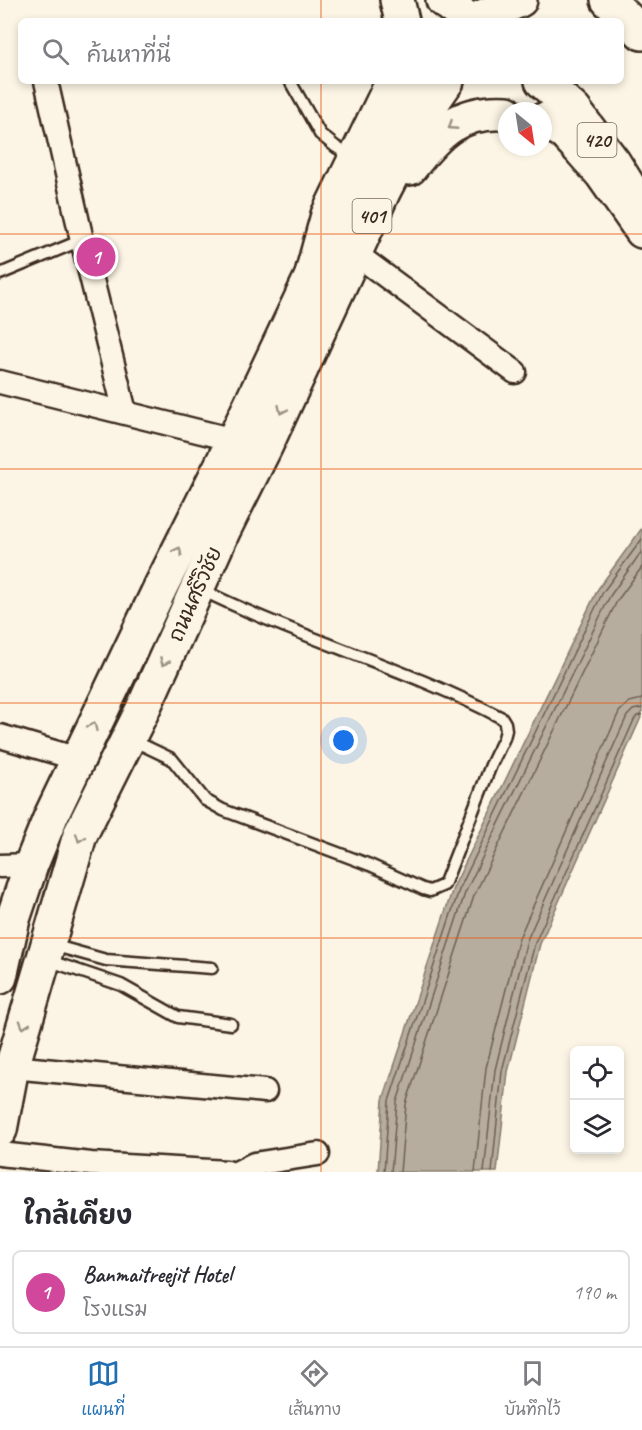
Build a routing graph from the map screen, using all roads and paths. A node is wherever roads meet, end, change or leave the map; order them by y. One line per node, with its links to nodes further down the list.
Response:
1 (397, 0): 3 (main road)
2 (608, 3): 4 (main road)
3 (401, 18)
4 (642, 33)
5 (624, 41): 6 (main road)
6 (642, 47)
7 (47, 84): 23 (street)
8 (292, 84): 19 (lane)
9 (391, 84): 19 (main road)
10 (413, 84): 26 (main road, ถนนศรีวิชัย / 401)
11 (423, 84): 26 (main road)
12 (445, 84): 26 (main road, ถนนศรีวิชัย / 401)
13 (545, 84): 21 (main road, 420)
14 (559, 84): 17 (main road)
15 (574, 84): 17 (main road)
16 (498, 113): 24 (main road, one-way to 24)
17 (593, 119): 20 (main road)
18 (552, 125): 22 (main road)
19 (354, 158): 26 (main road)
20 (642, 185)
21 (642, 208)
22 (642, 231)
23 (82, 240): 25 (lane); 30 (street)
24 (364, 260): 26 (main road); 28 (street)
25 (0, 274)
26 (325, 283): 27 (main road, ถนนศรีวิชัย / 401)
27 (294, 349): 31 (main road, ถนนศรีวิชัย); 32 (main road, ถนนศรีวิชัย, one-way to 32)
28 (515, 372)
29 (0, 382): 30 (street)
30 (125, 412): 31 (street)
31 (234, 440): 35 (main road, ถนนศรีวิชัย, one-way to 31)
32 (198, 588): 34 (main road, ถนนศรีวิชัย, one-way to 34); 34 (lane)
33 (0, 736): 35 (street)
34 (128, 738): 37 (main road, ถนนศรีวิชัย, one-way to 37)
35 (78, 759): 36 (main road, ถนนศรีวิชัย)
36 (16, 866): 39 (main road, ถนนศรีวิชัย)
37 (46, 952): 38 (lane); 40 (lane); 41 (main road, ถนนศรีวิชัย, one-way to 41)
38 (212, 968)
39 (0, 977)
40 (231, 1024)
41 (12, 1067): 42 (street); 43 (main road, ถนนศรีวิชัย)
42 (266, 1091)
43 (0, 1130)
44 (0, 1154): 46 (street)
45 (318, 1154): 47 (street)
46 (227, 1172)
47 (238, 1172)

